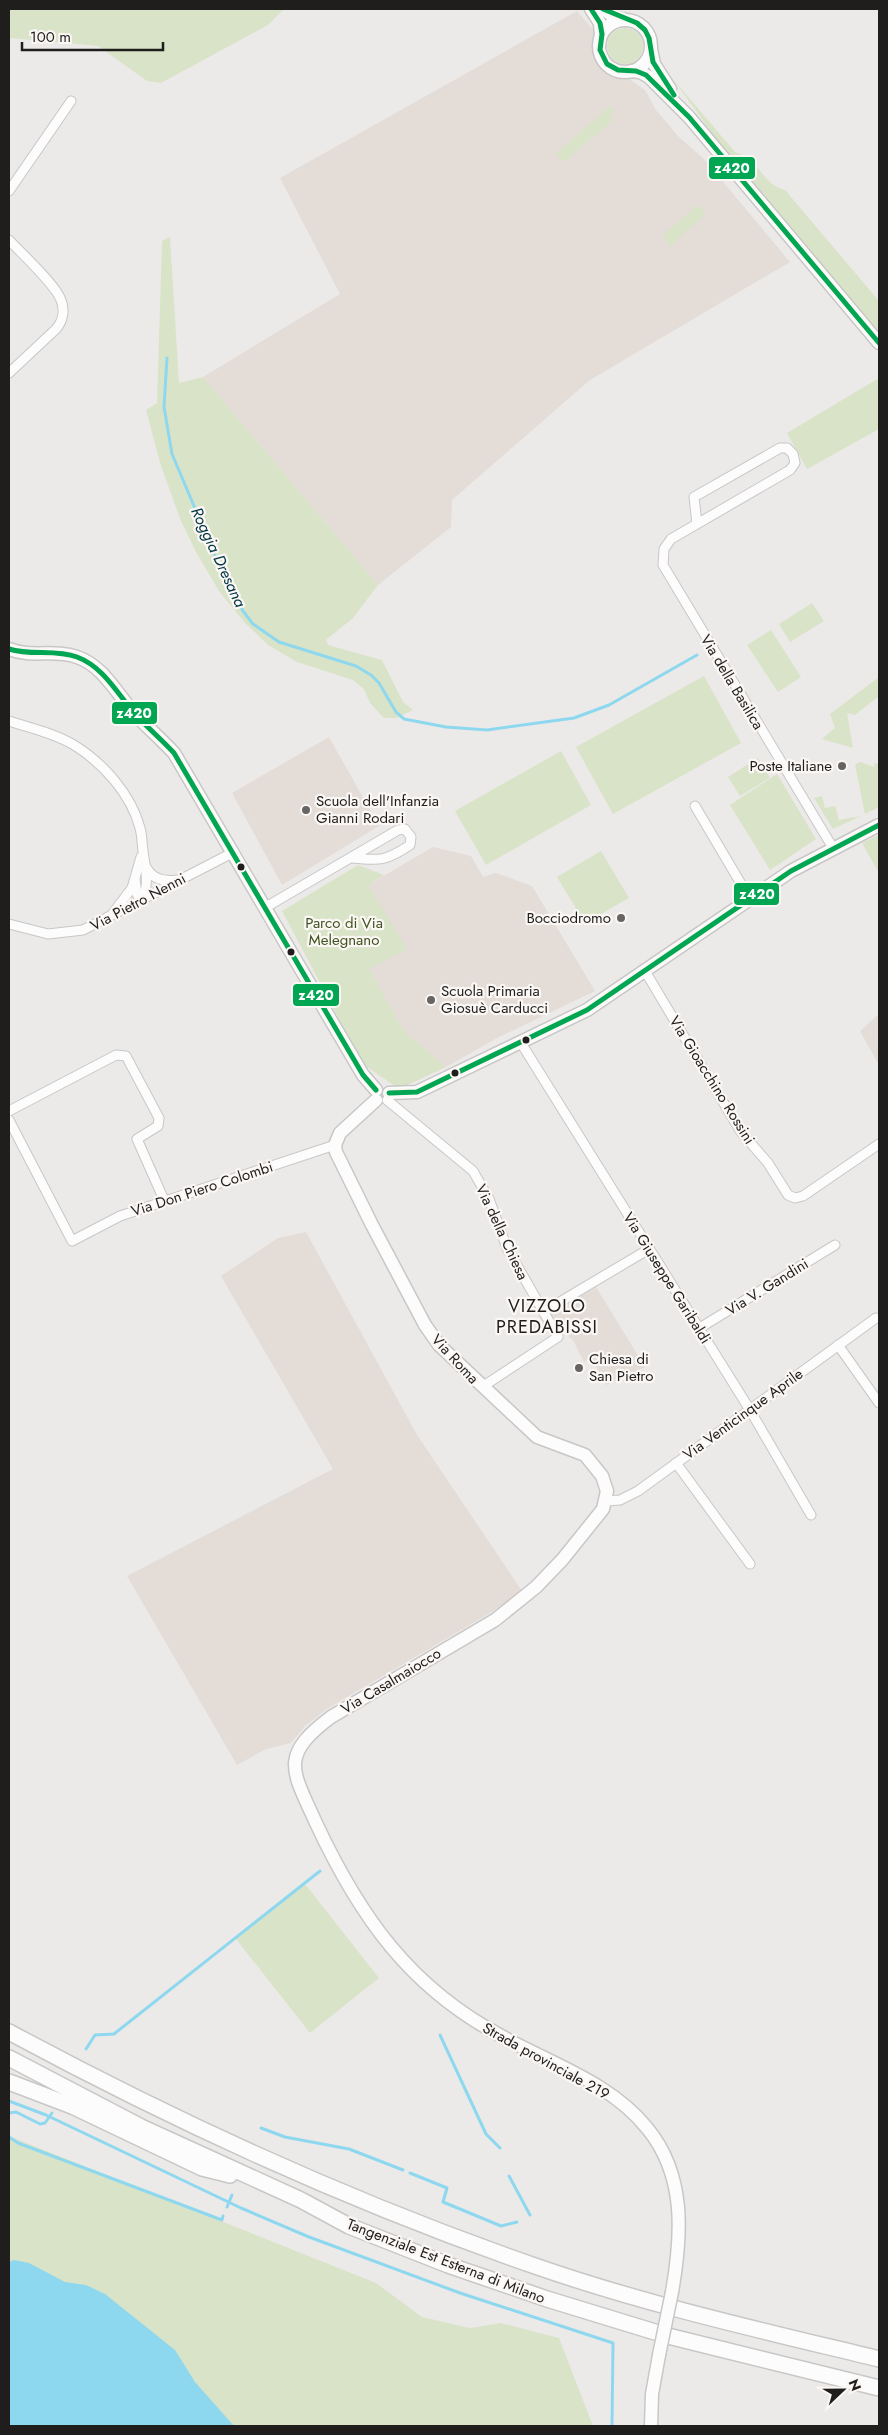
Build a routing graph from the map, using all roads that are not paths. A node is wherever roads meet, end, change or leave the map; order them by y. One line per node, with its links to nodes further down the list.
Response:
1 (591, 9): 4 (street)
2 (603, 9): 3 (street)
3 (626, 20): 4 (street); 5 (street)
4 (602, 36): 6 (street)
5 (651, 46): 6 (street); 8 (street)
6 (630, 71): 8 (street)
7 (71, 100): 9 (street)
8 (689, 118): 11 (street)
9 (9, 191)
10 (9, 240): 12 (street)
11 (879, 343)
12 (9, 373)
13 (697, 524): 13 (street, Via della Basilica); 18 (street, Via della Basilica)
14 (9, 649): 20 (street)
15 (9, 721): 19 (street)
16 (695, 806): 25 (street)
17 (879, 825): 18 (street)
18 (833, 848): 25 (street)
19 (142, 849): 22 (street); 23 (street)
20 (234, 852): 24 (street, Via Pietro Nenni); 27 (street)
21 (352, 858): 21 (street); 27 (street)
22 (145, 863): 24 (street); 26 (street)
23 (136, 879): 26 (street); 28 (street)
24 (180, 880): 26 (street, Via Pietro Nenni)
25 (750, 899): 30 (street)
26 (142, 900): 28 (street, Via Pietro Nenni)
27 (266, 907): 32 (street)
28 (110, 917): 29 (street, Via Pietro Nenni)
29 (9, 924)
30 (645, 971): 31 (street); 35 (street, Via Gioacchino Rossini)
31 (521, 1043): 32 (street); 39 (street, Via Giuseppe Garibaldi)
32 (382, 1096): 36 (street); 40 (street, Via della Chiesa)
33 (9, 1111): 37 (street)
34 (9, 1120): 37 (street, Via Don Piero Colombi)
35 (879, 1144)
36 (336, 1145): 37 (street, Via Don Piero Colombi); 44 (street, Via Roma)
37 (164, 1200)
38 (835, 1245): 42 (street, Via V. Gandini)
39 (649, 1249): 40 (street); 42 (street, Via Giuseppe Garibaldi)
40 (543, 1312): 44 (street, Via della Chiesa)
41 (876, 1318): 43 (street, Via Venticinque Aprile)
42 (698, 1329): 46 (street, Via Giuseppe Garibaldi)
43 (838, 1345): 45 (street); 46 (street, Via Venticinque Aprile)
44 (482, 1387): 48 (street, Via Roma)
45 (879, 1403)
46 (750, 1410): 47 (street, Via Venticinque Aprile); 49 (street, Via Giuseppe Garibaldi)
47 (676, 1463): 48 (street, Via Venticinque Aprile); 50 (street)
48 (606, 1501): 51 (street, Via Casalmaiocco)
49 (811, 1515)
50 (750, 1564)
51 (359, 1901): 58 (street, Strada provinciale 219, bridge)
52 (9, 2032): 56 (highway, Tangenziale Est Esterna di Milano)
53 (9, 2058): 55 (highway, Tangenziale Est Esterna di Milano)
54 (9, 2082): 55 (highway)
55 (245, 2176): 57 (highway, Tangenziale Est Esterna di Milano)
56 (879, 2359)
57 (879, 2388)
58 (651, 2426)

